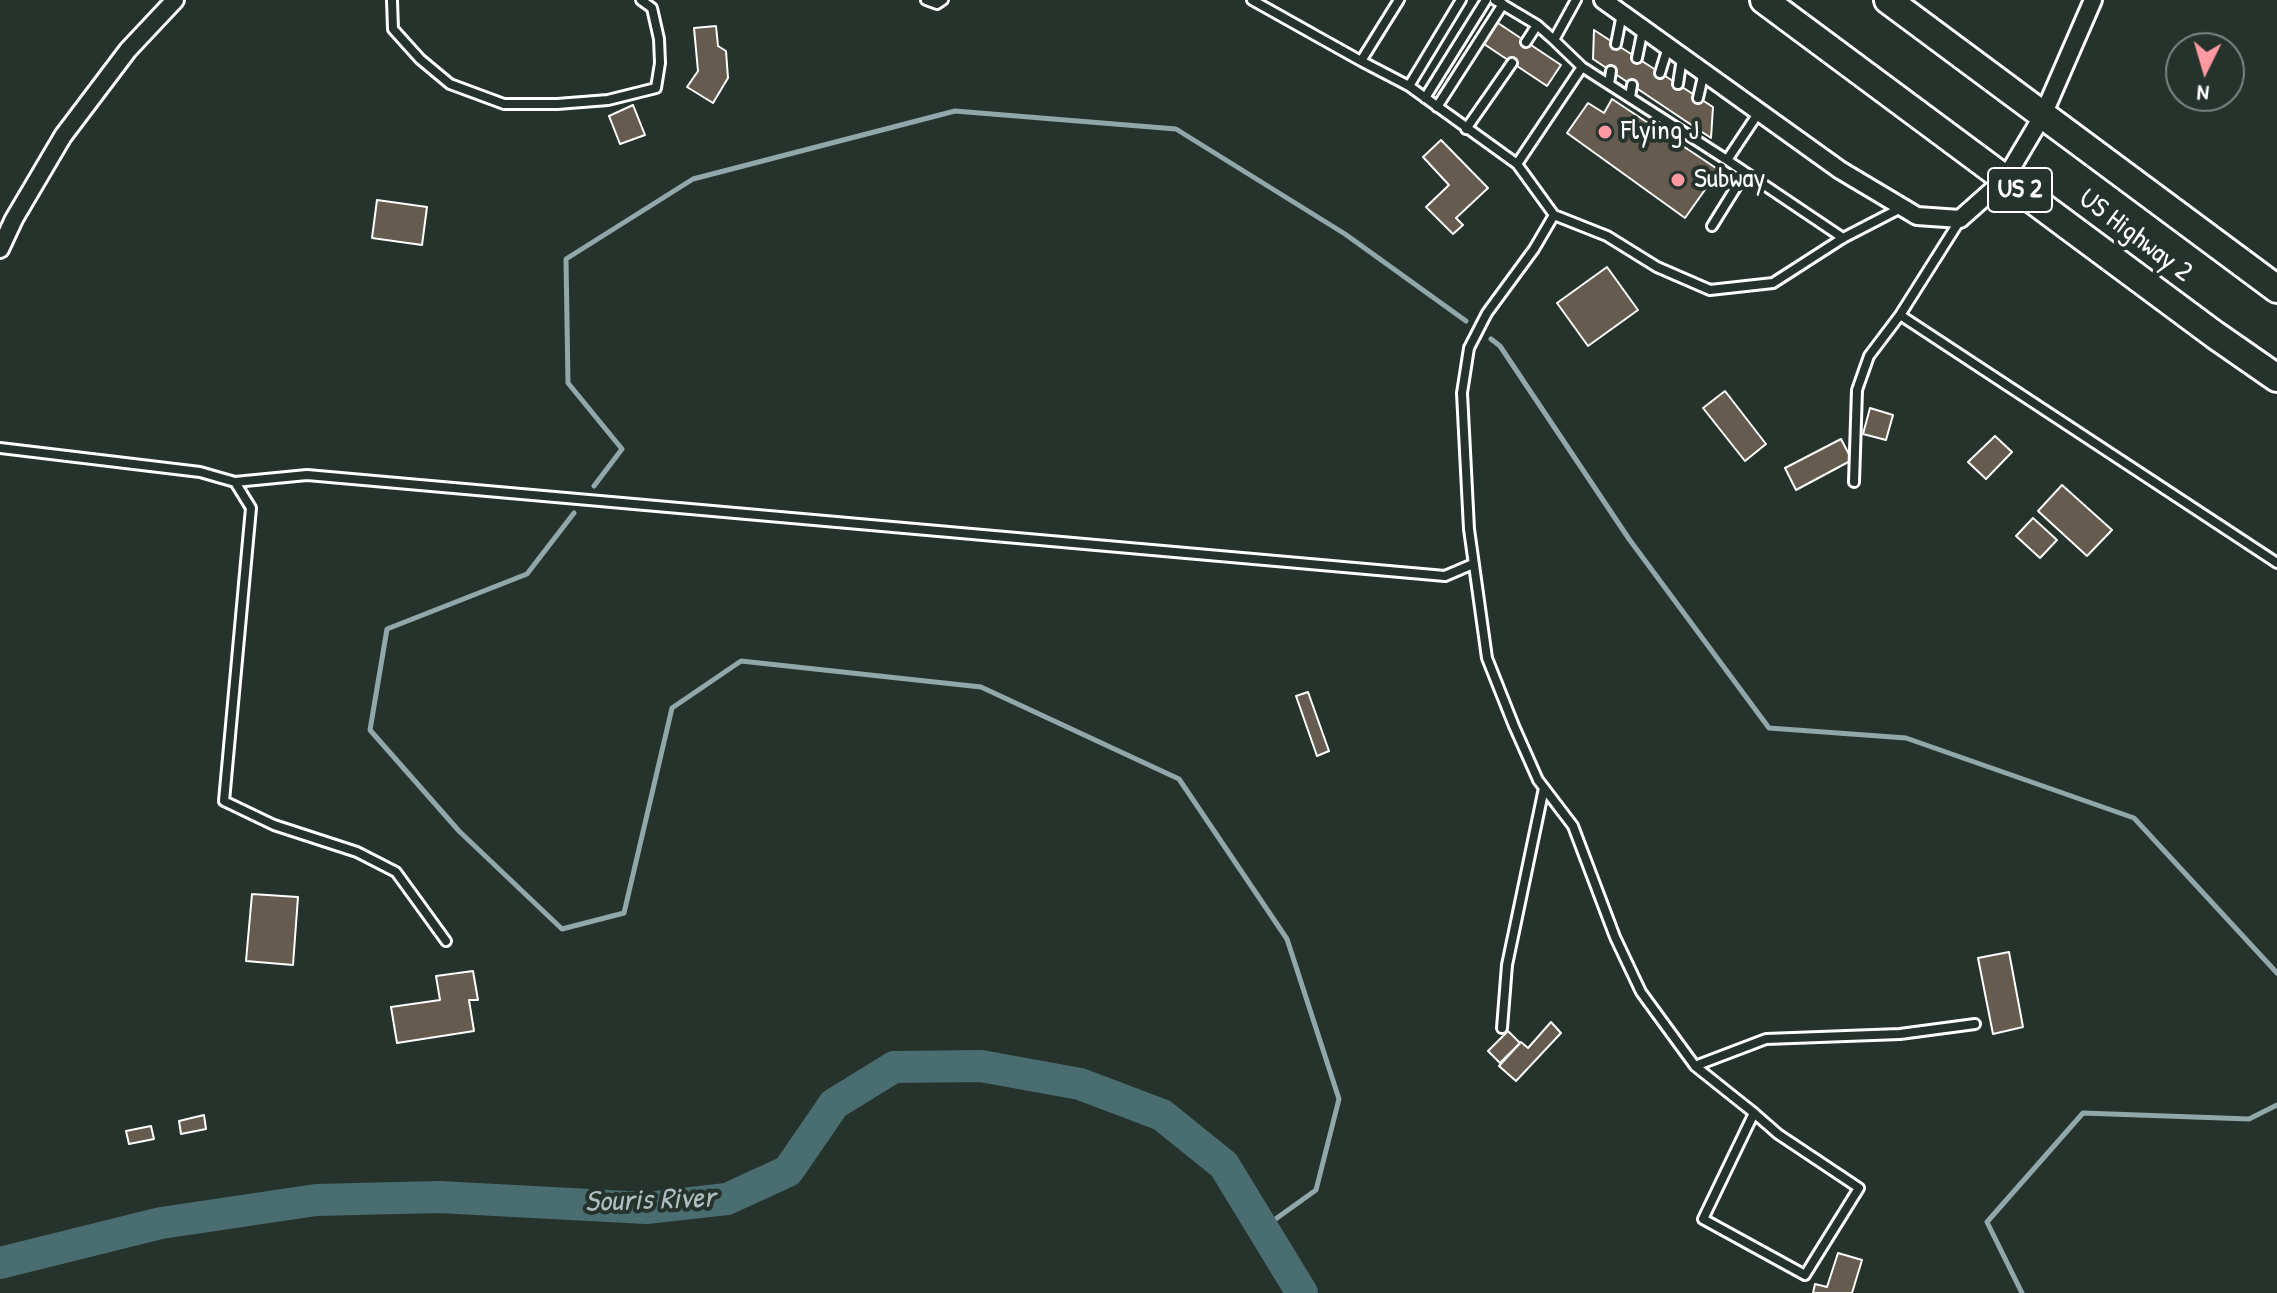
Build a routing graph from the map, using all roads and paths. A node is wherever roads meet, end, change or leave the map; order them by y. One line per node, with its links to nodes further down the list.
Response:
1 (175, 0): 56 (street)
2 (392, 0): 3 (lane)
3 (641, 0)
4 (926, 0): 5 (lane)
5 (943, 0)
6 (1252, 0): 24 (lane)
7 (1399, 0): 24 (lane)
8 (1461, 0): 33 (lane)
9 (1486, 0): 35 (lane)
10 (1576, 0): 19 (lane)
11 (1603, 0): 16 (street)
12 (1764, 0): 50 (highway, US Highway 2 / US 2)
13 (1888, 0): 42 (highway, US Highway 2 / US 2)
14 (2093, 0): 42 (street)
15 (1499, 2): 17 (lane); 38 (lane)
16 (1622, 13): 18 (street); 21 (lane)
17 (1537, 25): 19 (lane); 20 (lane)
18 (1643, 29): 22 (street); 23 (lane)
19 (1554, 40): 26 (lane)
20 (1526, 42)
21 (1616, 44)
22 (1675, 51): 28 (street); 29 (lane); 31 (lane)
23 (1637, 58)
24 (1361, 61): 33 (lane)
25 (1512, 63): 45 (lane)
26 (1582, 67): 30 (lane); 48 (lane)
27 (1611, 71): 30 (lane)
28 (1704, 72): 36 (lane); 40 (street)
29 (1660, 73)
30 (1609, 84): 34 (lane)
31 (1678, 84)
32 (1632, 85): 34 (lane)
33 (1409, 86): 35 (lane)
34 (1630, 97): 39 (lane)
35 (1425, 98): 38 (lane)
36 (1698, 98)
37 (1654, 101): 39 (lane)
38 (1437, 107): 45 (lane)
39 (1651, 111): 43 (lane)
40 (1759, 112): 47 (lane); 51 (street)
41 (1673, 113): 43 (lane)
42 (2043, 115): 50 (street); 57 (highway, US Highway 2 / US 2)
43 (1671, 125): 46 (lane)
44 (1691, 125): 46 (lane)
45 (1466, 129): 48 (lane)
46 (1689, 136): 47 (lane)
47 (1727, 160): 49 (lane)
48 (1517, 164): 52 (lane)
49 (1745, 173): 54 (lane); 55 (lane)
50 (2005, 179): 53 (street); 59 (highway, US Highway 2 / US 2)
51 (1902, 207): 53 (street); 55 (lane)
52 (1554, 215): 55 (lane); 64 (lane)
53 (1960, 219): 58 (lane)
54 (1712, 226)
55 (1843, 238)
56 (0, 249)
57 (2277, 289)
58 (1900, 315): 62 (lane); 63 (lane)
59 (2277, 378)
60 (0, 448): 61 (lane)
61 (235, 482): 64 (lane); 66 (lane)
62 (1854, 482)
63 (2277, 563)
64 (1473, 564): 65 (lane)
65 (1544, 788): 68 (lane); 69 (lane)
66 (446, 941)
67 (1975, 1024): 69 (lane)
68 (1502, 1028)
69 (1695, 1066): 70 (lane)
70 (1754, 1113): 70 (lane)

